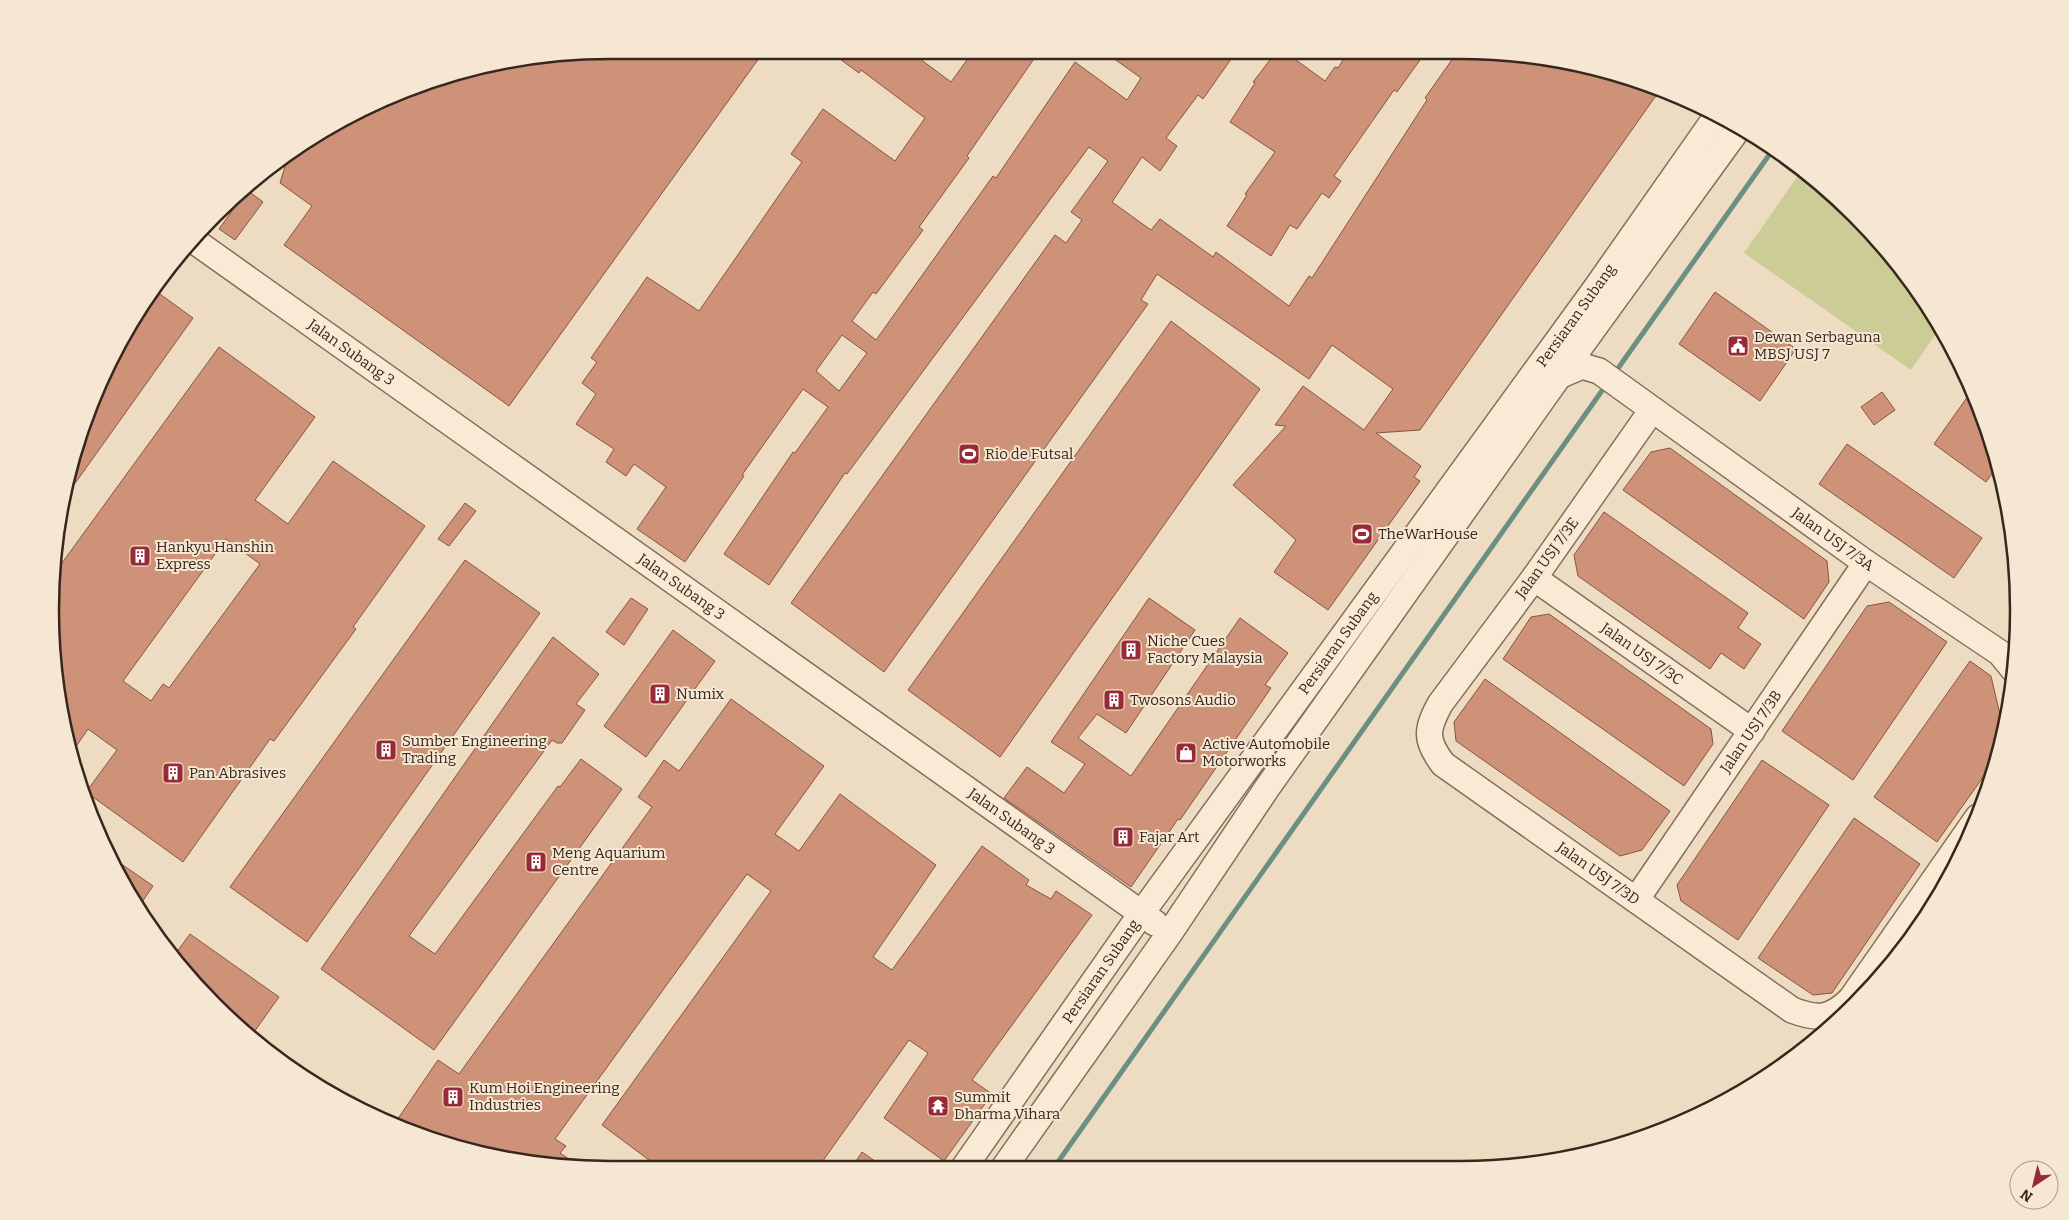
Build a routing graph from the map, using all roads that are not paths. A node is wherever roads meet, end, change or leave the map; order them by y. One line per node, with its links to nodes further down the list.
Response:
1 (1713, 122): 15 (street, Persiaran Subang)
2 (1735, 133): 4 (street, Persiaran Subang)
3 (199, 244): 15 (street, Jalan Subang 3)
4 (1602, 317): 5 (street); 6 (street, Persiaran Subang)
5 (1600, 371): 6 (street); 7 (street, Jalan USJ 7/3A)
6 (1559, 376): 16 (street, Persiaran Subang)
7 (1652, 410): 8 (street, Jalan USJ 7/3A); 9 (street, Jalan USJ 7/3E)
8 (1866, 563): 10 (street, Jalan USJ 7/3A); 12 (street, Jalan USJ 7/3B)
9 (1534, 578): 11 (street, Jalan USJ 7/3E); 12 (street, Jalan USJ 7/3C)
10 (2008, 662)
11 (1440, 704): 14 (street, Jalan USJ 7/3D)
12 (1752, 731): 14 (street, Jalan USJ 7/3B)
13 (1955, 851): 17 (street, Jalan USJ 7/3D)
14 (1636, 900): 18 (street, Jalan USJ 7/3D)
15 (1141, 914): 16 (street, Jalan Subang 3); 19 (street, Persiaran Subang)
16 (1169, 934): 20 (street, Persiaran Subang)
17 (1855, 993)
18 (1836, 1012)
19 (969, 1161)
20 (1010, 1161)

